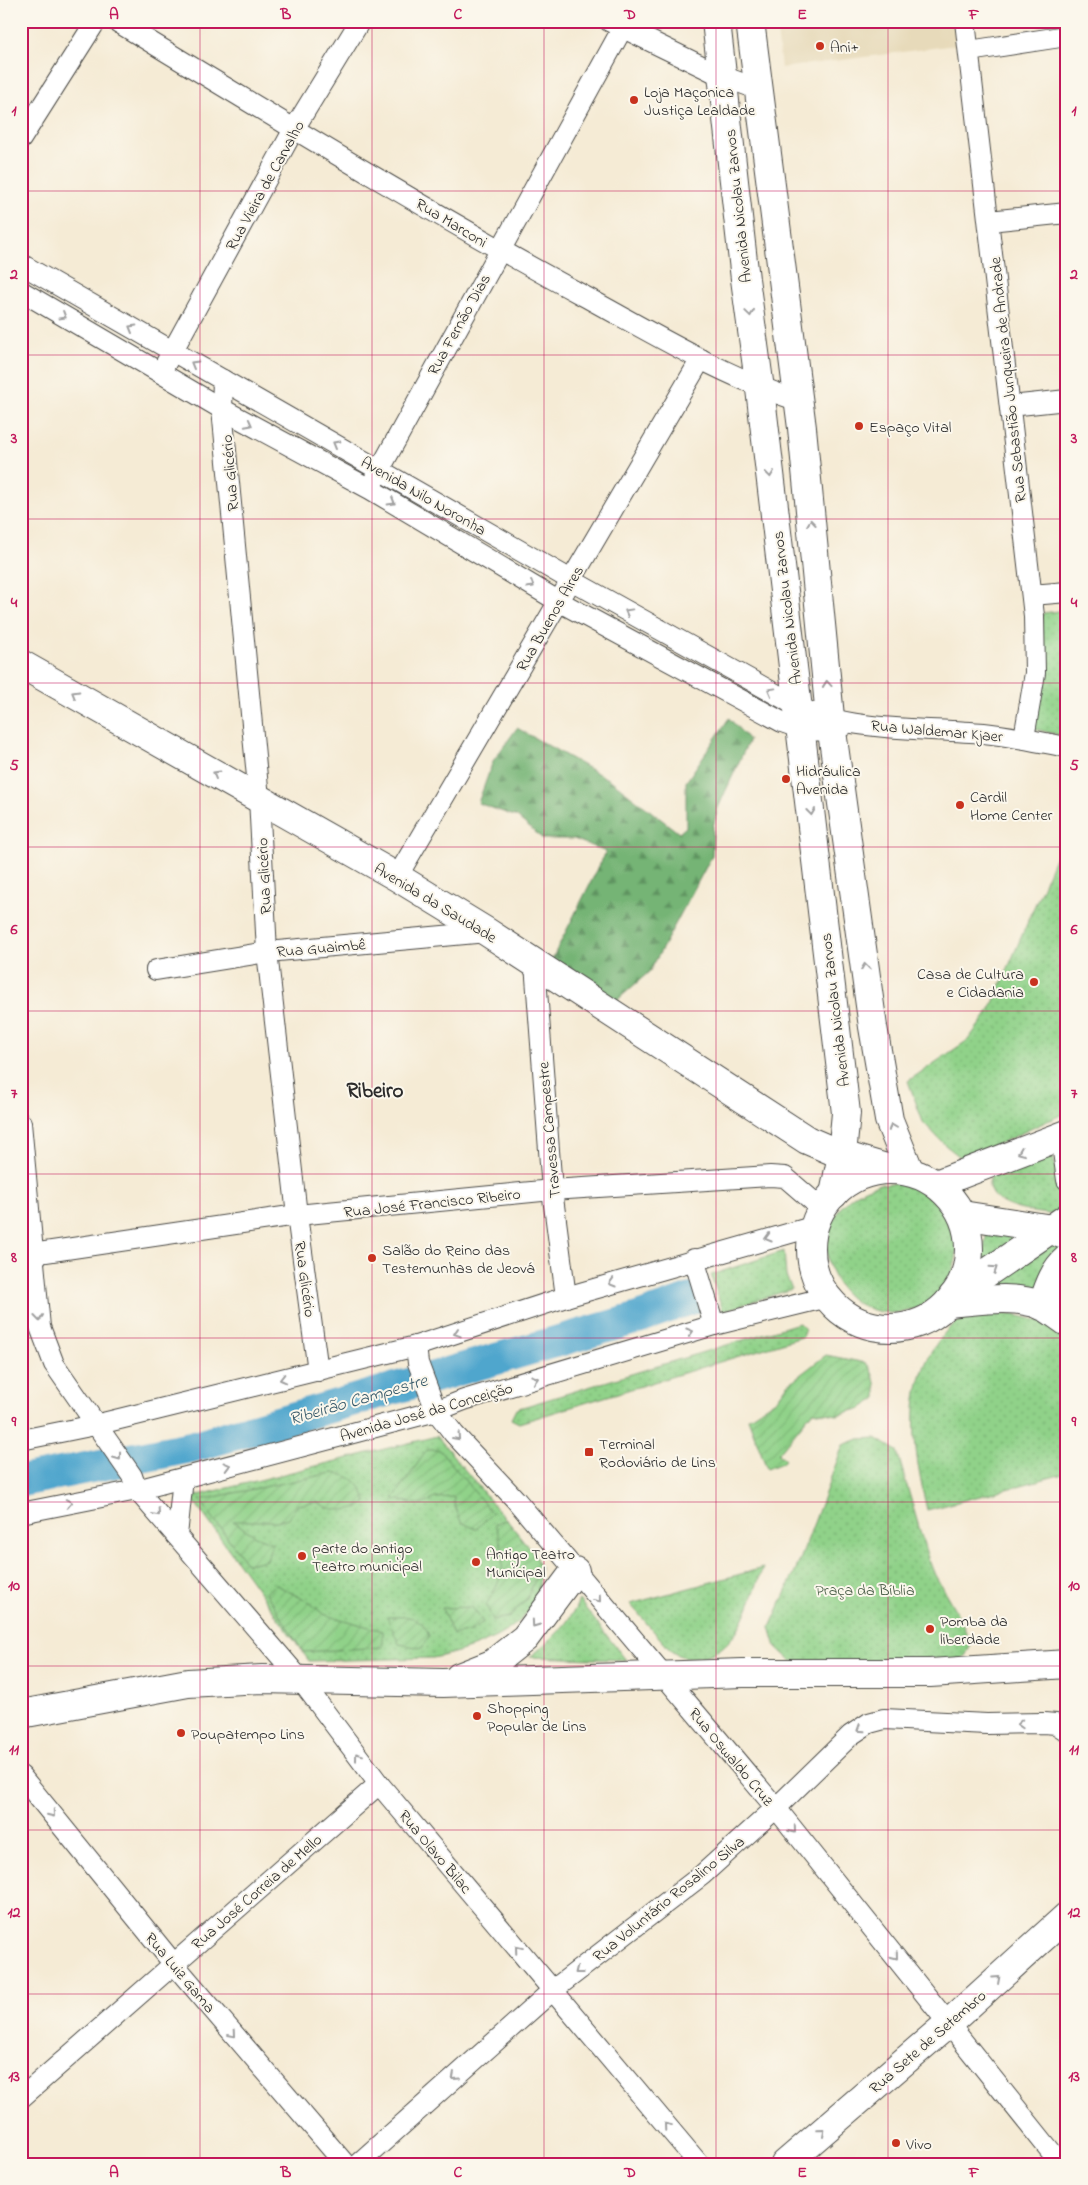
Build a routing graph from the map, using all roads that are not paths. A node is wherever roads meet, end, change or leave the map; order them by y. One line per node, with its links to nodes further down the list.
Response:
1 (96, 21): 13 (street)
2 (116, 21): 12 (street, Rua Marconi)
3 (360, 21): 12 (street, Rua Vieira de Carvalho)
4 (716, 21): 10 (main road, Avenida Nicolau Zarvos)
5 (750, 21): 11 (main road, Avenida Nicolau Zarvos)
6 (965, 21): 9 (street, Rua Sebastião Junqueira de Andrade)
7 (616, 25): 10 (street); 16 (street, Rua Fernão Dias)
8 (1067, 36): 9 (street)
9 (969, 51): 15 (street, Rua Sebastião Junqueira de Andrade)
10 (722, 76): 11 (street); 23 (main road, Avenida Nicolau Zarvos, one-way to 23)
11 (760, 90): 25 (main road, Avenida Nicolau Zarvos)
12 (294, 129): 16 (street, Rua Marconi); 19 (street, Rua Vieira de Carvalho)
13 (21, 138)
14 (1067, 213): 15 (street)
15 (989, 221): 26 (street, Rua Sebastião Junqueira de Andrade)
16 (499, 250): 20 (street, Rua Marconi); 28 (street, Rua Fernão Dias)
17 (21, 264): 19 (street, Avenida Nilo Noronha, one-way to 17)
18 (21, 291): 21 (street, Avenida Nilo Noronha, one-way to 21)
19 (174, 352): 21 (street, Rua Vieira de Carvalho); 22 (street, Avenida Nilo Noronha, one-way to 19)
20 (701, 359): 23 (street, Rua Marconi); 30 (street, Rua Buenos Aires)
21 (159, 372): 27 (street, Avenida Nilo Noronha)
22 (223, 380): 27 (street, Rua Glicério); 28 (street, Avenida Nilo Noronha, one-way to 22)
23 (760, 389): 25 (street, Rua Marconi); 35 (main road, Avenida Nicolau Zarvos, one-way to 35)
24 (1067, 400): 26 (street)
25 (799, 401): 36 (main road, Avenida Nicolau Zarvos, one-way to 25)
26 (1010, 406): 32 (street, Rua Sebastião Junqueira de Andrade)
27 (222, 409): 29 (street, Avenida Nilo Noronha, one-way to 29); 39 (street, Rua Glicério)
28 (378, 468): 29 (street, Rua Fernão Dias); 30 (street, Avenida Nilo Noronha)
29 (370, 489): 33 (street, Avenida Nilo Noronha, one-way to 33)
30 (571, 580): 33 (street, Rua Buenos Aires); 35 (street, Avenida Nilo Noronha, one-way to 30)
31 (1067, 592): 32 (street)
32 (1032, 595): 37 (street, Rua Sebastião Junqueira de Andrade)
33 (558, 602): 35 (street, Avenida Nilo Noronha); 40 (street, Rua Buenos Aires)
34 (21, 664): 39 (main road, Avenida da Saudade, one-way to 34)
35 (799, 719): 36 (street, Avenida Nilo Noronha); 47 (main road, Avenida Nicolau Zarvos, one-way to 47)
36 (838, 724): 37 (street, Rua Waldemar Kjaer); 48 (main road, Avenida Nicolau Zarvos, one-way to 36)
37 (1024, 738): 38 (street, Rua Waldemar Kjaer)
38 (1067, 746)
39 (259, 798): 40 (main road, Avenida da Saudade); 42 (street, Rua Glicério)
40 (397, 877): 41 (main road, Avenida da Saudade)
41 (487, 932): 42 (street, Rua Guaimbê); 43 (main road, Avenida da Saudade)
42 (267, 952): 44 (street, Rua Guaimbê); 53 (street, Rua Glicério)
43 (535, 964): 47 (main road, Avenida da Saudade); 51 (street, Travessa Campestre)
44 (156, 970)
45 (21, 1122): 58 (street, Rua Olavo Bilac)
46 (1064, 1136): 49 (street); 50 (main road, one-way to 50)
47 (842, 1155): 48 (main road, Avenida da Saudade); 52 (main road, Avenida Nicolau Zarvos)
48 (900, 1171): 50 (main road); 52 (main road)
49 (1067, 1180)
50 (936, 1184): 54 (main road)
51 (552, 1190): 52 (street, Rua José Francisco Ribeiro); 53 (street, Rua José Francisco Ribeiro); 59 (street, Travessa Campestre)
52 (824, 1210): 56 (street, one-way to 56); 60 (main road)
53 (297, 1215): 58 (street, Rua José Francisco Ribeiro); 66 (street, Rua Glicério)
54 (962, 1215): 55 (main road); 61 (main road)
55 (1062, 1228): 61 (main road, one-way to 55)
56 (694, 1259): 59 (street, one-way to 59); 64 (street)
57 (1067, 1259): 62 (main road)
58 (29, 1265): 68 (street, Rua Olavo Bilac, one-way to 68)
59 (566, 1297): 65 (street, one-way to 65)
60 (828, 1297): 61 (main road); 64 (street, Avenida José da Conceição)
61 (950, 1300): 62 (main road)
62 (1042, 1306): 63 (main road)
63 (1067, 1322)
64 (714, 1324): 67 (street, Avenida José da Conceição, one-way to 64)
65 (417, 1354): 66 (street); 67 (street, Rua Oswaldo Cruz)
66 (318, 1371): 68 (street, one-way to 68)
67 (433, 1404): 70 (street, Avenida José da Conceição, one-way to 67); 74 (street, Rua Oswaldo Cruz, one-way to 74)
68 (100, 1432): 69 (street); 71 (street, Rua Olavo Bilac, one-way to 71)
69 (21, 1440)
70 (183, 1478): 71 (street, Avenida José da Conceição); 73 (street)
71 (134, 1483): 72 (street, Avenida José da Conceição, one-way to 71); 73 (street, Rua Olavo Bilac, one-way to 73)
72 (21, 1513)
73 (177, 1536): 77 (street, Rua Olavo Bilac)
74 (575, 1571): 76 (street, Rua Oswaldo Cruz, one-way to 76); 78 (main road, one-way to 78)
75 (1067, 1664): 76 (main road)
76 (665, 1676): 78 (main road); 83 (street, Rua Oswaldo Cruz)
77 (300, 1679): 78 (main road); 79 (main road); 82 (street, Rua Olavo Bilac, one-way to 77)
78 (443, 1683)
79 (21, 1714)
80 (1067, 1731): 83 (street, Rua Voluntário Rosalino Silva, one-way to 83)
81 (21, 1776): 85 (street, Rua Luiz Gama, one-way to 85)
82 (379, 1784): 85 (street, Rua José Correia de Mello); 86 (street, Rua Olavo Bilac, one-way to 82)
83 (776, 1808): 86 (street, Rua Voluntário Rosalino Silva, one-way to 86); 87 (street, Rua Oswaldo Cruz, one-way to 87)
84 (1067, 1916): 87 (main road, Rua Sete de Setembro, one-way to 84)
85 (172, 1963): 88 (street, Rua José Correia de Mello); 89 (street, Rua Luiz Gama, one-way to 89)
86 (553, 1990): 90 (street, Rua Voluntário Rosalino Silva, one-way to 90); 91 (street, Rua Olavo Bilac, one-way to 86)
87 (949, 2024): 92 (main road, Rua Sete de Setembro, one-way to 87); 93 (street, Rua Oswaldo Cruz)
88 (21, 2098)
89 (346, 2164)
90 (358, 2164)
91 (699, 2164)
92 (785, 2164)
93 (1061, 2164)

